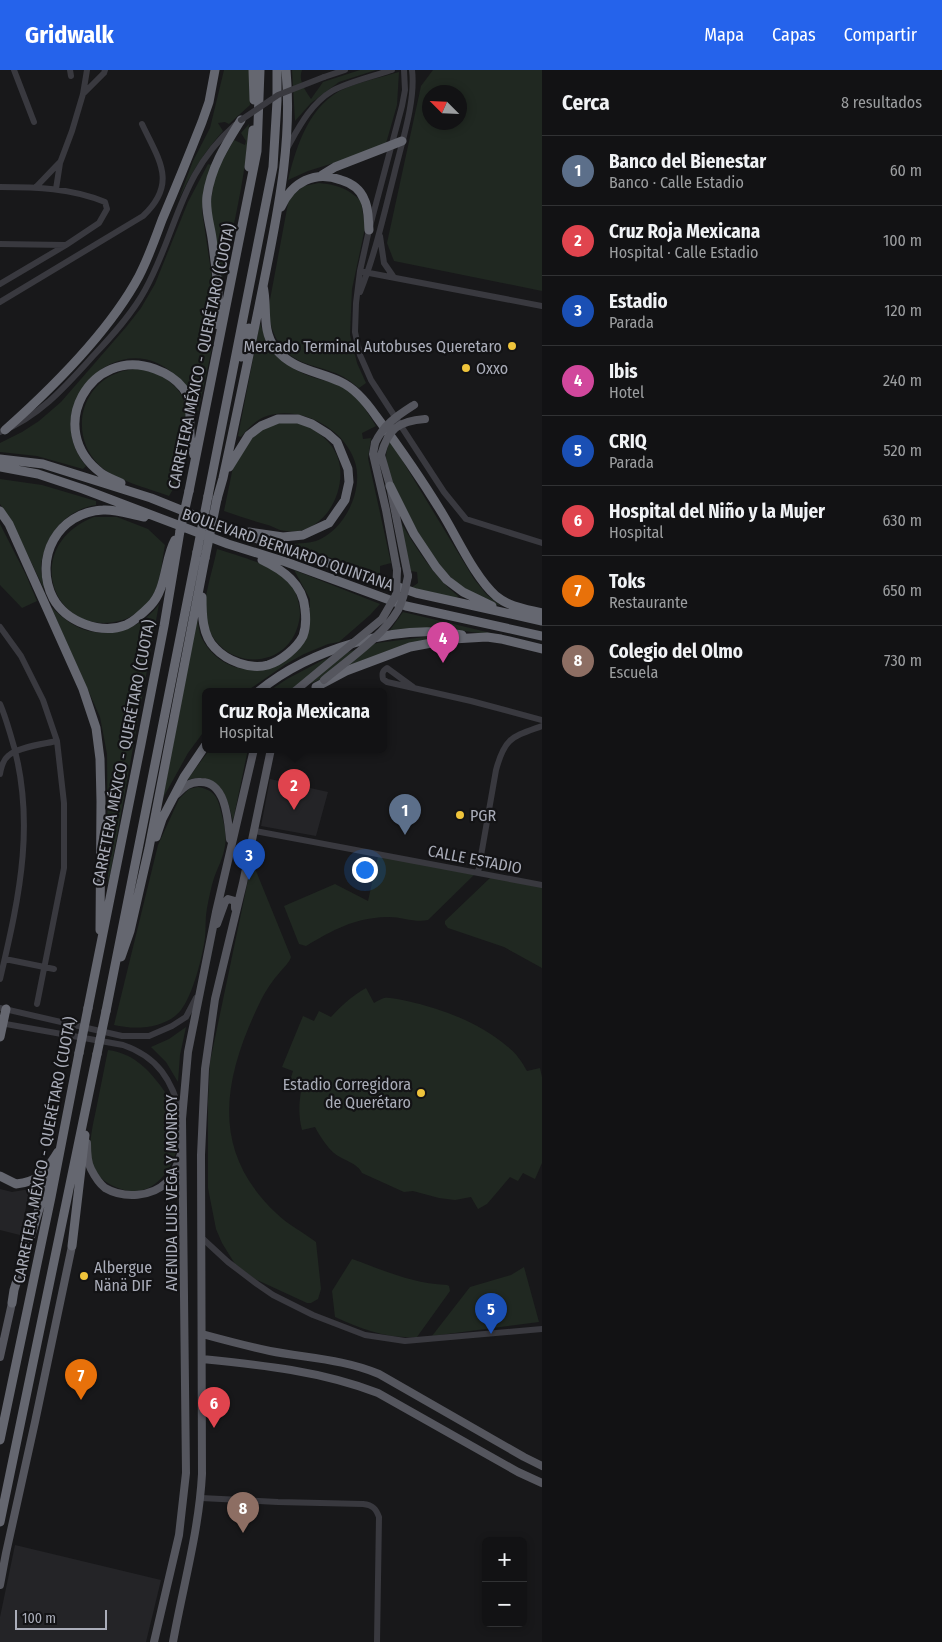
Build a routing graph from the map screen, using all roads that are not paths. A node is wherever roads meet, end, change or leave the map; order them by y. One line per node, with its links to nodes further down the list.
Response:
1 (14, 70): 15 (street)
2 (87, 70): 13 (street)
3 (105, 70): 13 (street)
4 (215, 70): 44 (highway)
5 (253, 70): 34 (highway)
6 (260, 70): 34 (highway, CARRETERA MÉXICO - QUERÉTARO (CUOTA))
7 (277, 70): 40 (highway, CARRETERA MÉXICO - QUERÉTARO (CUOTA))
8 (286, 70): 20 (highway, CARRETERA MÉXICO - QUERÉTARO (CUOTA))
9 (345, 70): 14 (street, bridge)
10 (404, 70): 19 (street)
11 (412, 70): 18 (street)
12 (389, 71): 20 (street)
13 (84, 94): 21 (street)
14 (241, 120): 17 (highway)
15 (34, 122)
16 (142, 124): 37 (street)
17 (229, 134): 41 (highway); 44 (street)
18 (402, 141): 19 (highway); 27 (street)
19 (391, 146): 22 (highway); 28 (street)
20 (286, 150): 26 (highway, CARRETERA MÉXICO - QUERÉTARO (CUOTA))
21 (60, 163): 24 (street); 25 (street)
22 (321, 175): 26 (highway); 28 (highway)
23 (0, 187): 24 (street)
24 (36, 188): 25 (street)
25 (56, 189): 30 (street)
26 (276, 219): 36 (highway, CARRETERA MÉXICO - QUERÉTARO (CUOTA))
27 (380, 228): 32 (street); 33 (street)
28 (369, 230): 31 (street)
29 (0, 244): 30 (street)
30 (66, 245): 35 (street)
31 (360, 271): 32 (street); 38 (street)
32 (368, 272): 33 (street); 38 (street)
33 (393, 276): 39 (street)
34 (232, 281): 41 (highway, CARRETERA MÉXICO - QUERÉTARO (CUOTA))
35 (0, 284)
36 (263, 286): 40 (highway); 48 (highway, CARRETERA MÉXICO - QUERÉTARO (CUOTA)); 61 (highway)
37 (0, 302)
38 (356, 303): 56 (street)
39 (542, 306)
40 (229, 390): 51 (highway, CARRETERA MÉXICO - QUERÉTARO (CUOTA))
41 (208, 393): 46 (highway, CARRETERA MÉXICO - QUERÉTARO (CUOTA))
42 (414, 405): 71 (main road, bridge)
43 (425, 419): 49 (main road, bridge)
44 (2, 431)
45 (0, 458): 50 (highway, BOULEVARD BERNARDO QUINTANA)
46 (195, 459): 50 (highway); 54 (highway, CARRETERA MÉXICO - QUERÉTARO (CUOTA), bridge)
47 (0, 468): 53 (highway, BOULEVARD BERNARDO QUINTANA)
48 (223, 478): 51 (highway, CARRETERA MÉXICO - QUERÉTARO (CUOTA)); 55 (highway)
49 (390, 486): 60 (highway); 72 (main road, bridge)
50 (151, 498): 55 (highway, BOULEVARD BERNARDO QUINTANA)
51 (213, 498): 58 (highway, CARRETERA MÉXICO - QUERÉTARO (CUOTA), bridge)
52 (0, 512): 91 (highway)
53 (166, 521): 54 (highway); 57 (highway, BOULEVARD BERNARDO QUINTANA)
54 (180, 530): 91 (highway, CARRETERA MÉXICO - QUERÉTARO (CUOTA))
55 (231, 530): 60 (highway, BOULEVARD BERNARDO QUINTANA)
56 (542, 542)
57 (228, 544): 59 (highway); 63 (highway, BOULEVARD BERNARDO QUINTANA)
58 (201, 555): 59 (highway, CARRETERA MÉXICO - QUERÉTARO (CUOTA)); 95 (highway, CARRETERA MÉXICO - QUERÉTARO (CUOTA))
59 (202, 575): 86 (highway, CARRETERA MÉXICO - QUERÉTARO (CUOTA))
60 (508, 613): 62 (highway, BOULEVARD BERNARDO QUINTANA)
61 (542, 613)
62 (542, 621)
63 (496, 626): 65 (highway, BOULEVARD BERNARDO QUINTANA); 67 (highway)
64 (0, 627): 77 (street)
65 (542, 636)
66 (473, 638): 68 (highway); 70 (highway); 73 (highway)
67 (542, 642)
68 (542, 649)
69 (413, 687): 75 (street)
70 (262, 688)
71 (299, 688)
72 (314, 688)
73 (315, 688)
74 (0, 704): 79 (street)
75 (542, 720)
76 (542, 726): 87 (street)
77 (57, 741): 79 (street); 93 (street)
78 (202, 750): 83 (highway)
79 (16, 751): 82 (street); 92 (street)
80 (253, 753): 85 (main road, AVENIDA LUIS VEGA Y MONROY)
81 (270, 753): 84 (main road, AVENIDA LUIS VEGA Y MONROY)
82 (0, 774)
83 (174, 797): 85 (main road); 86 (highway)
84 (255, 831): 87 (street, CALLE ESTADIO); 89 (main road, AVENIDA LUIS VEGA Y MONROY)
85 (231, 843): 90 (main road, AVENIDA LUIS VEGA Y MONROY)
86 (149, 848): 95 (highway, CARRETERA MÉXICO - QUERÉTARO (CUOTA))
87 (478, 873): 88 (street, CALLE ESTADIO)
88 (542, 886)
89 (234, 920): 90 (main road); 108 (main road, AVENIDA LUIS VEGA Y MONROY)
90 (209, 944): 97 (main road, AVENIDA LUIS VEGA Y MONROY)
91 (100, 950): 106 (highway, CARRETERA MÉXICO - QUERÉTARO (CUOTA), bridge)
92 (5, 959): 93 (street); 96 (street)
93 (44, 968): 94 (street); 98 (street)
94 (54, 969)
95 (113, 976): 102 (highway, CARRETERA MÉXICO - QUERÉTARO (CUOTA), bridge)
96 (0, 979)
97 (201, 987): 99 (street); 103 (main road, AVENIDA LUIS VEGA Y MONROY)
98 (37, 1004)
99 (3, 1009): 100 (highway)
100 (1, 1024): 101 (highway); 103 (street)
101 (0, 1038)
102 (90, 1087): 104 (highway); 123 (highway, CARRETERA MÉXICO - QUERÉTARO (CUOTA))
103 (182, 1120): 105 (main road, AVENIDA LUIS VEGA Y MONROY)
104 (86, 1130): 105 (main road); 109 (highway)
105 (183, 1150): 119 (main road, AVENIDA LUIS VEGA Y MONROY)
106 (60, 1151): 107 (highway); 110 (highway); 117 (highway, CARRETERA MÉXICO - QUERÉTARO (CUOTA))
107 (0, 1176)
108 (202, 1238): 111 (street); 112 (main road, AVENIDA LUIS VEGA Y MONROY)
109 (72, 1246): 124 (main road)
110 (12, 1303): 113 (main road)
111 (542, 1329)
112 (202, 1334): 114 (main road, AVENIDA LUIS VEGA Y MONROY); 115 (main road)
113 (0, 1357)
114 (202, 1359): 116 (main road); 120 (main road, AVENIDA LUIS VEGA Y MONROY)
115 (337, 1362): 116 (main road); 118 (main road)
116 (332, 1378): 121 (main road)
117 (0, 1440)
118 (542, 1466)
119 (186, 1473): 120 (main road); 125 (main road, AVENIDA LUIS VEGA Y MONROY)
120 (202, 1474): 122 (main road, AVENIDA LUIS VEGA Y MONROY)
121 (542, 1483)
122 (201, 1498): 126 (main road, AVENIDA LUIS VEGA Y MONROY); 127 (street)
123 (0, 1522)
124 (0, 1585)
125 (154, 1642)
126 (172, 1642)
127 (377, 1642)

